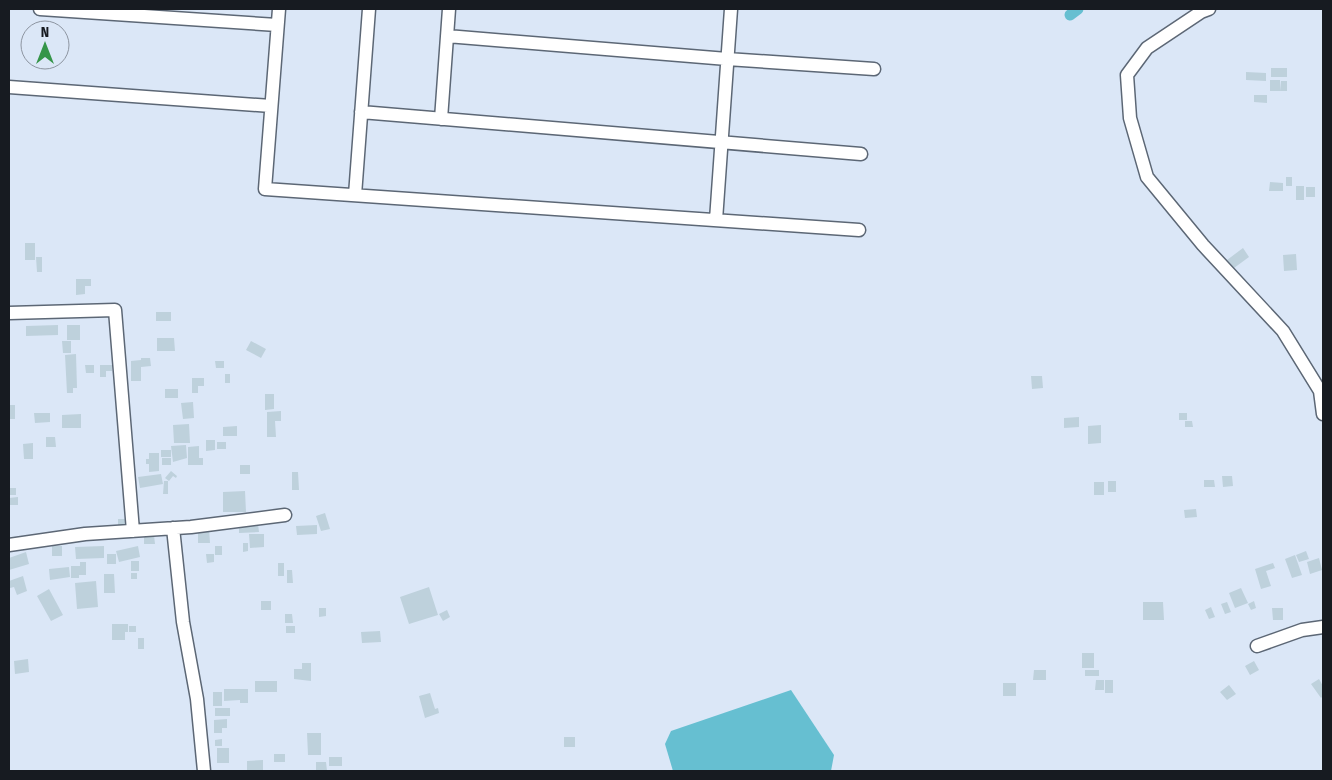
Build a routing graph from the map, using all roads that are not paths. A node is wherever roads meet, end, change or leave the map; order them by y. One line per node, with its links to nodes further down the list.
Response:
1 (40, 9): 7 (street)
2 (278, 9): 7 (street)
3 (369, 9): 13 (street)
4 (449, 9): 8 (street)
5 (731, 9): 9 (street)
6 (1209, 9): 21 (street)
7 (277, 25): 12 (street)
8 (447, 36): 9 (street); 14 (street)
9 (727, 59): 10 (street); 15 (street)
10 (874, 69)
11 (9, 87): 12 (street)
12 (271, 106): 17 (street)
13 (361, 112): 14 (street); 17 (street)
14 (441, 120): 15 (street)
15 (721, 142): 16 (street); 18 (street)
16 (861, 154)
17 (355, 195): 18 (street)
18 (716, 220): 19 (street)
19 (859, 230)
20 (9, 313): 24 (street)
21 (1323, 414)
22 (285, 515): 23 (street)
23 (173, 528): 24 (street); 28 (street)
24 (133, 531): 25 (street)
25 (9, 545)
26 (1323, 626): 27 (street)
27 (1257, 646)
28 (204, 771)

